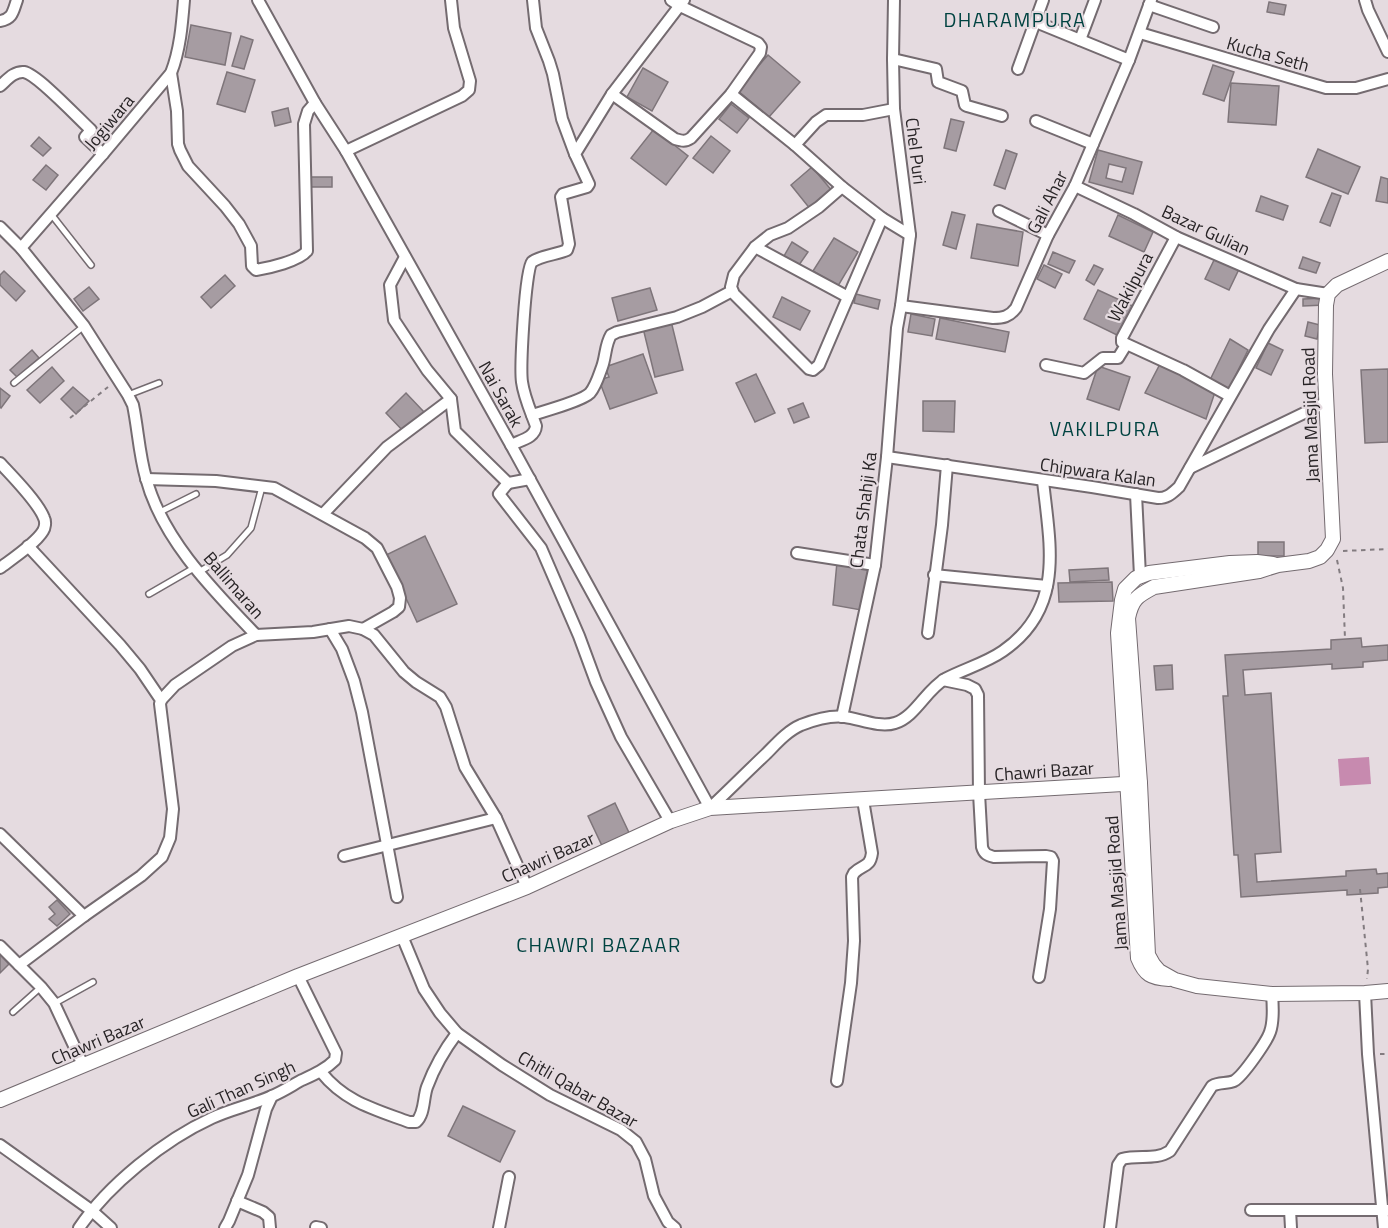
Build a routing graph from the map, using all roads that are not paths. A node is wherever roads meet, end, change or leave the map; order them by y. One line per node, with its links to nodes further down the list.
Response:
1 (17, 0): 12 (street)
2 (184, 0): 21 (street, Jogiwara)
3 (258, 0): 26 (street, Nai Sarak)
4 (451, 0): 32 (street)
5 (533, 0): 34 (street)
6 (894, 0): 18 (street, Chel Puri)
7 (1043, 0): 13 (street)
8 (1095, 0): 16 (street)
9 (1365, 0): 17 (street)
10 (678, 2): 24 (street); 25 (street)
11 (1150, 3): 14 (street); 15 (street, Gali Ahar)
12 (0, 21)
13 (1035, 22): 16 (street); 20 (street)
14 (1213, 27)
15 (1140, 33): 19 (street, Gali Ahar); 22 (street, Kucha Seth)
16 (1080, 40): 19 (street)
17 (1388, 52)
18 (893, 59): 27 (street, Chel Puri); 28 (street)
19 (1129, 60): 30 (street, Gali Ahar)
20 (1018, 69)
21 (171, 73): 26 (street); 33 (street, Jogiwara)
22 (1388, 79)
23 (0, 86): 33 (street)
24 (612, 94): 25 (street); 34 (street)
25 (731, 94): 31 (street)
26 (315, 103): 32 (street, Nai Sarak)
27 (894, 109): 31 (street); 41 (street, Chel Puri)
28 (1002, 116)
29 (1036, 121): 30 (street)
30 (1093, 144): 35 (street, Gali Ahar)
31 (795, 145): 36 (street)
32 (346, 151): 46 (street, Nai Sarak)
33 (103, 154): 38 (street, Jogiwara)
34 (575, 154): 63 (street)
35 (1075, 186): 42 (street, Gali Ahar); 43 (street, Bazar Gulian)
36 (842, 187): 39 (street); 44 (street)
37 (999, 211): 42 (street)
38 (51, 214): 45 (street, Jogiwara); 48 (lane)
39 (882, 218): 41 (street); 52 (street)
40 (0, 227): 45 (street, Ballimaran)
41 (910, 235): 53 (street, Chel Puri)
42 (1048, 235): 53 (street, Gali Ahar)
43 (1176, 237): 49 (street, Bazar Gulian); 55 (street, Wakilpura)
44 (755, 247): 50 (street); 52 (street)
45 (21, 248): 54 (street, Ballimaran)
46 (405, 257): 61 (street); 64 (street, Nai Sarak)
47 (1388, 261): 51 (street)
48 (91, 265)
49 (1296, 289): 51 (street, Bazar Gulian); 60 (street, Chipwara Kalan)
50 (732, 291): 52 (street); 63 (street)
51 (1328, 294): 62 (street, Jama Masjid Road)
52 (848, 297)
53 (901, 306): 65 (street, Chata Shahji Ka)
54 (84, 326): 57 (lane); 59 (street, Ballimaran)
55 (1126, 345): 56 (street); 60 (street, Wakilpura)
56 (1046, 365)
57 (14, 382)
58 (159, 382): 59 (lane)
59 (128, 395): 69 (street, Ballimaran)
60 (1230, 396): 68 (street, Chipwara Kalan)
61 (452, 399): 72 (street); 77 (street)
62 (1327, 402): 68 (street); 81 (street, Jama Masjid Road)
63 (532, 415): 64 (street)
64 (511, 445): 70 (street, Nai Sarak)
65 (887, 457): 67 (street, Chipwara Kalan); 80 (street, Chata Shahji Ka)
66 (0, 463): 78 (street)
67 (947, 465): 71 (street, Chipwara Kalan); 84 (street)
68 (1190, 468): 75 (street, Chipwara Kalan)
69 (146, 479): 73 (street); 76 (street, Ballimaran)
70 (530, 479): 72 (street); 98 (street, Nai Sarak)
71 (1043, 481): 75 (street, Chipwara Kalan); 86 (street)
72 (508, 483): 100 (street)
73 (263, 486): 77 (street); 83 (lane)
74 (196, 494): 76 (lane)
75 (1136, 494): 85 (street)
76 (159, 513): 83 (street, Ballimaran)
77 (323, 514): 89 (street)
78 (28, 546): 82 (street); 93 (street)
79 (797, 553): 80 (street)
80 (875, 565): 94 (street, Chata Shahji Ka)
81 (1278, 565): 85 (street, Jama Masjid Road); 95 (street, Jama Masjid Road)
82 (0, 568)
83 (197, 570): 87 (lane); 91 (street, Ballimaran)
84 (934, 575): 86 (street); 90 (street)
85 (1140, 576): 95 (street, Jama Masjid Road)
86 (1047, 586): 92 (street)
87 (149, 594)
88 (330, 629): 89 (street, Ballimaran); 91 (street, Ballimaran); 102 (street)
89 (363, 629): 99 (street)
90 (928, 633)
91 (256, 635): 93 (street)
92 (943, 680): 94 (street); 96 (street)
93 (161, 700): 106 (street)
94 (842, 717): 98 (street)
95 (1134, 783): 96 (street, Chawri Bazar); 116 (street, Jama Masjid Road)
96 (979, 793): 97 (street, Chawri Bazar); 111 (street)
97 (863, 800): 98 (street, Chawri Bazar); 122 (street)
98 (710, 808): 100 (street, Chawri Bazar)
99 (496, 818): 102 (street); 104 (street)
100 (670, 821): 104 (street, Chawri Bazar)
101 (0, 834): 106 (street)
102 (386, 846): 103 (street); 105 (street)
103 (344, 856)
104 (527, 887): 107 (street, Chawri Bazar)
105 (397, 897)
106 (84, 916): 109 (street)
107 (402, 936): 110 (street, Chawri Bazar); 119 (street, Chitli Qabar Bazar)
108 (0, 946): 109 (street)
109 (20, 965): 113 (street)
110 (298, 976): 120 (street, Chawri Bazar); 121 (street, Gali Than Singh)
111 (1039, 977)
112 (93, 982): 117 (lane)
113 (41, 987): 117 (street); 118 (lane)
114 (1388, 992): 115 (street, Jama Masjid Road)
115 (1365, 993): 116 (street, Jama Masjid Road); 131 (street)
116 (1272, 994): 138 (street)
117 (54, 1003): 120 (street)
118 (13, 1012)
119 (457, 1033): 121 (street); 137 (street, Chitli Qabar Bazar)
120 (83, 1065): 124 (street, Chawri Bazar)
121 (321, 1072): 123 (street, Gali Than Singh)
122 (837, 1081)
123 (272, 1096): 127 (street); 130 (street, Gali Than Singh)
124 (0, 1100)
125 (0, 1145): 130 (street)
126 (509, 1177): 136 (street)
127 (237, 1201): 134 (street); 135 (street)
128 (1251, 1209): 129 (street)
129 (1290, 1209): 131 (street); 139 (street)
130 (91, 1210): 132 (street, Gali Than Singh); 133 (street)
131 (1385, 1210): 140 (street)
132 (79, 1228)
133 (111, 1228)
134 (225, 1228)
135 (270, 1228)
136 (498, 1228)
137 (675, 1228)
138 (1110, 1228)
139 (1291, 1228)
140 (1384, 1228)

